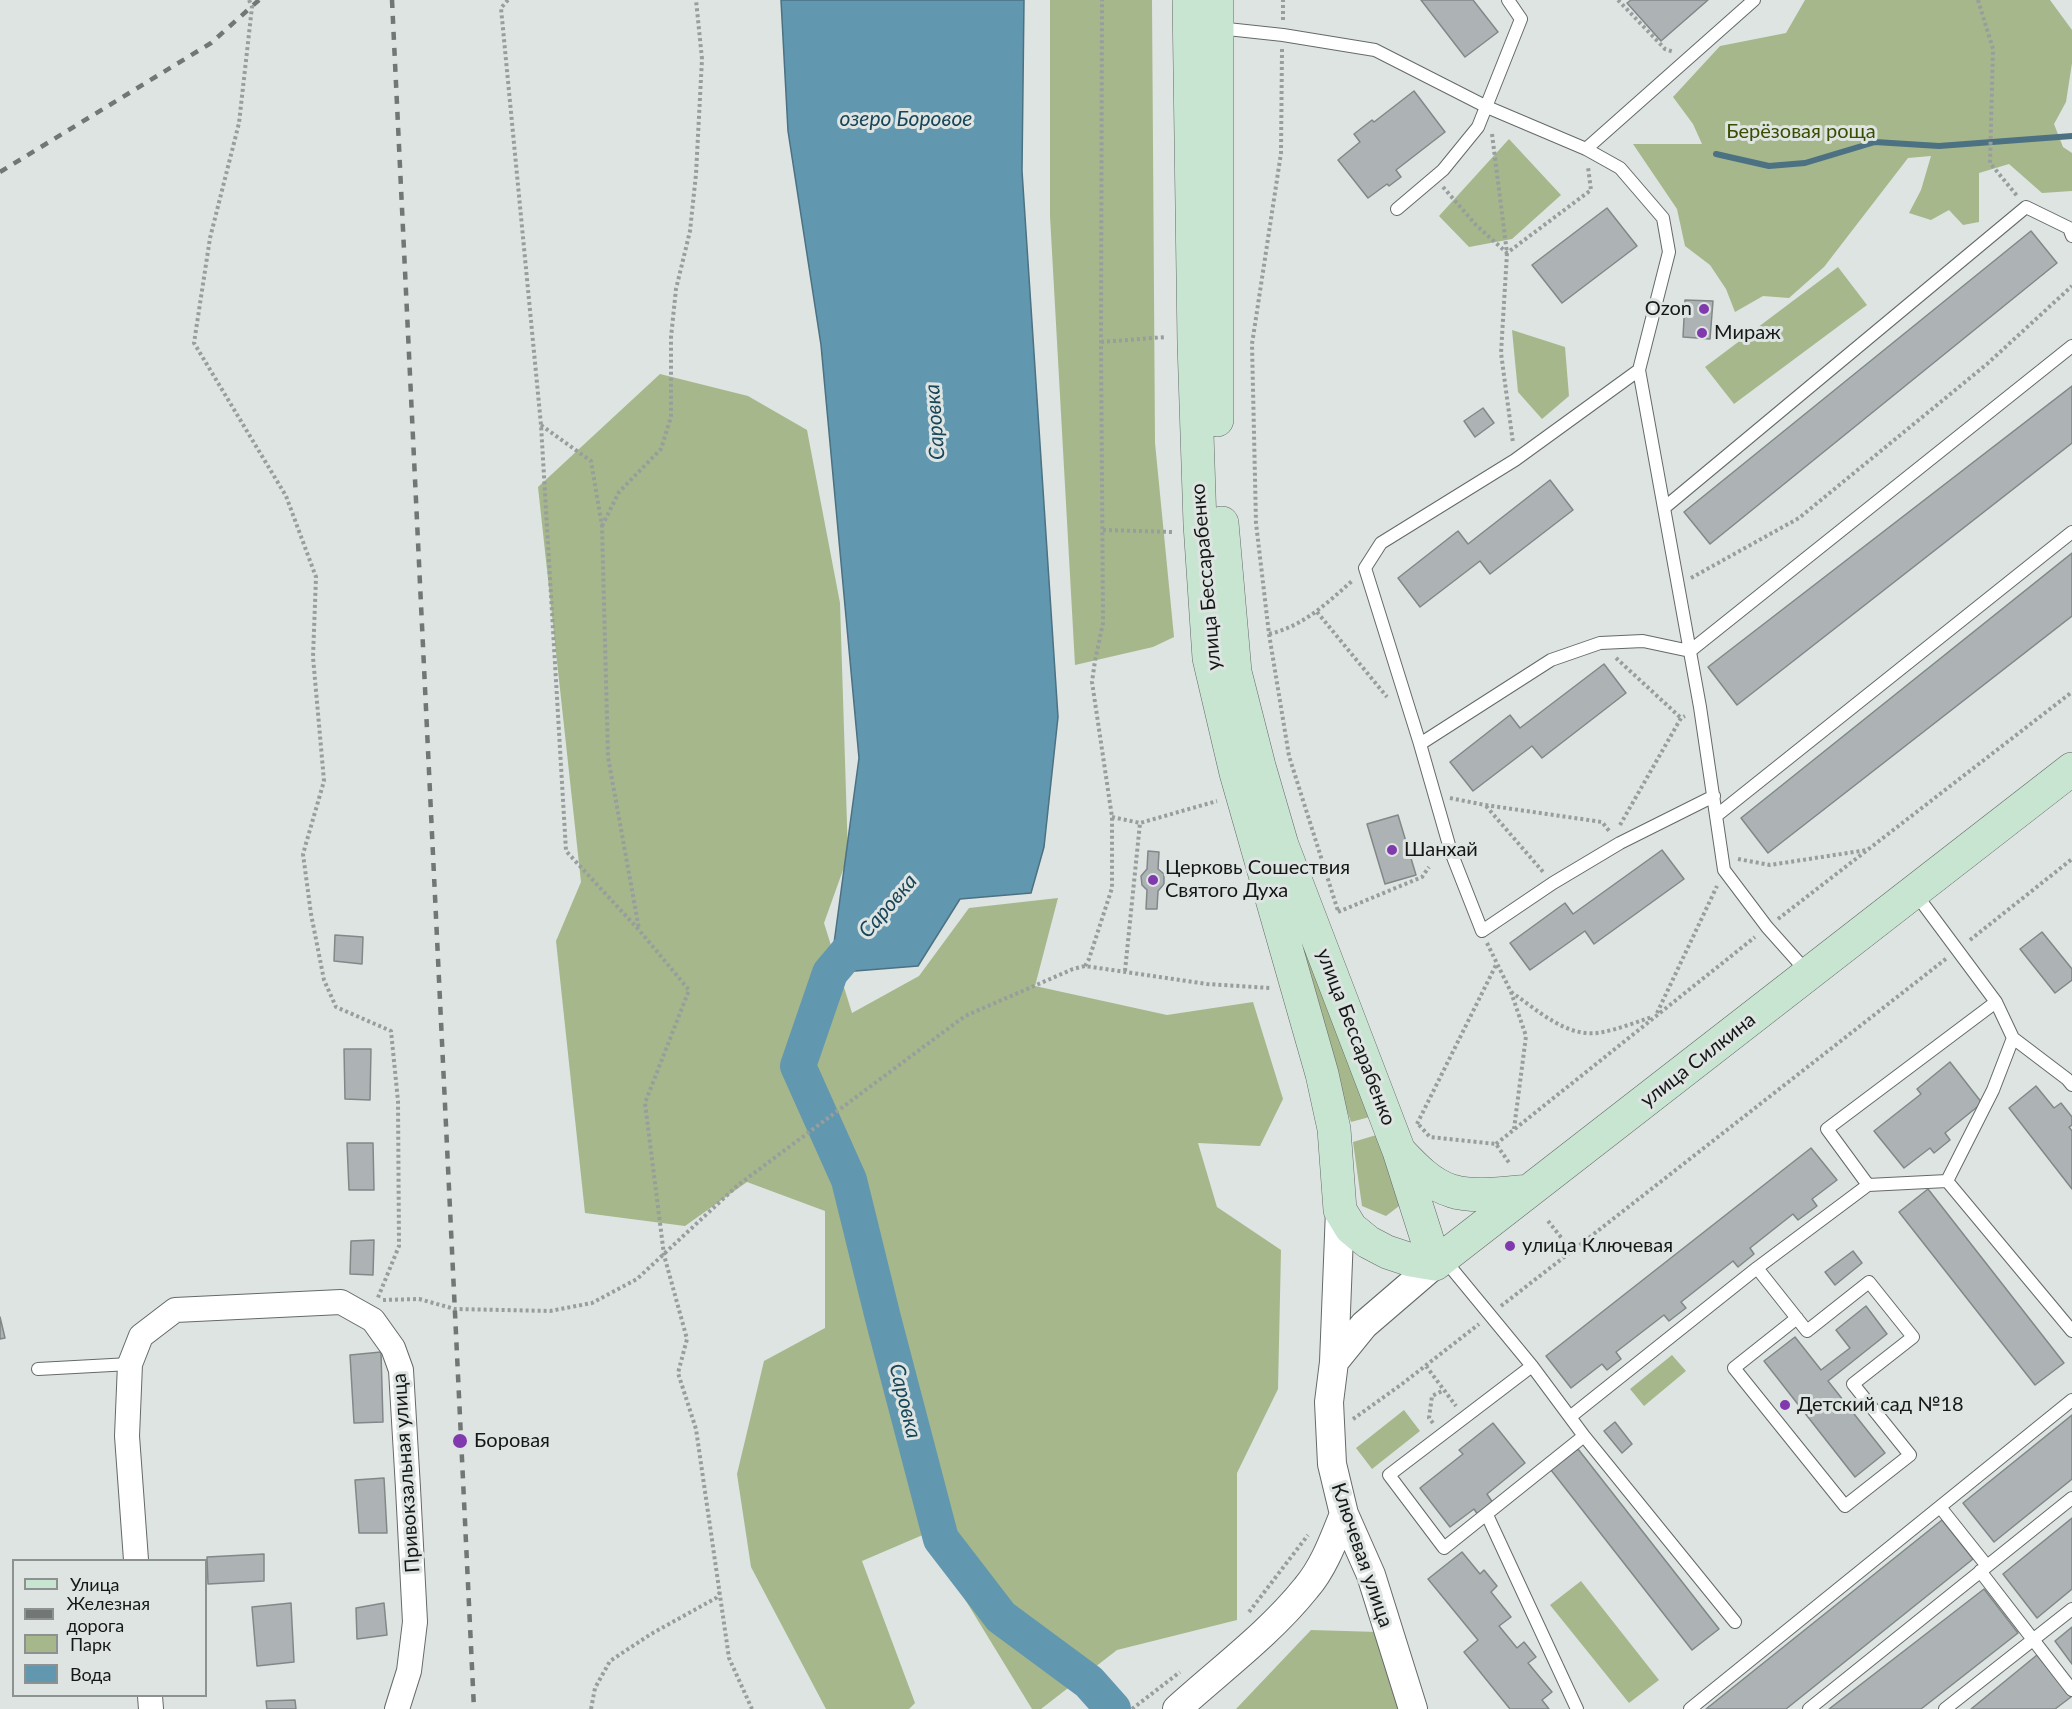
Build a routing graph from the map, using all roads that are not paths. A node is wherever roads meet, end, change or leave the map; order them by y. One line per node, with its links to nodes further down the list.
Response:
1 (1189, 0): 9 (main road, улица Бессарабенко)
2 (1508, 0): 5 (lane)
3 (1754, 0): 6 (lane)
4 (1217, 14): 5 (lane); 9 (main road, улица Бессарабенко)
5 (1487, 107): 6 (lane); 7 (lane)
6 (1586, 149): 11 (lane)
7 (1398, 209)
8 (2071, 230): 12 (lane)
9 (1193, 341): 24 (main road, улица Бессарабенко); 28 (main road, улица Бессарабенко)
10 (2072, 346): 14 (lane)
11 (1639, 370): 12 (lane); 15 (lane)
12 (1664, 508): 14 (lane)
13 (2072, 532): 18 (lane)
14 (1690, 651): 15 (lane); 17 (lane)
15 (1420, 744): 17 (lane)
16 (2072, 769): 19 (main road, улица Силкина)
17 (1714, 796): 18 (lane)
18 (1716, 816): 20 (lane)
19 (1914, 892): 20 (main road, улица Силкина); 21 (lane)
20 (1809, 974): 27 (main road, улица Силкина)
21 (1996, 1002): 22 (lane); 26 (lane)
22 (2013, 1038): 23 (lane); 25 (lane)
23 (2072, 1085)
24 (1399, 1152): 27 (main road, улица Бессарабенко); 29 (main road, улица Бессарабенко)
25 (1947, 1181): 26 (lane); 32 (lane)
26 (1869, 1185): 30 (lane)
27 (1529, 1191): 29 (main road, улица Силкина)
28 (1340, 1210): 29 (main road); 33 (street, улица Бессарабенко)
29 (1439, 1261): 33 (street, улица Силкина); 35 (lane)
30 (1757, 1268): 31 (lane); 38 (lane)
31 (1797, 1318): 31 (lane)
32 (2072, 1331)
33 (1335, 1362): 42 (street, Ключевая улица)
34 (130, 1364): 36 (lane); 44 (street); 51 (street, Привокзальная улица)
35 (1532, 1366): 38 (lane); 43 (lane)
36 (38, 1369)
37 (2072, 1400): 41 (lane)
38 (1570, 1417): 39 (lane)
39 (1584, 1436): 43 (lane); 47 (lane)
40 (2072, 1498): 45 (lane)
41 (1940, 1507): 45 (lane); 54 (lane)
42 (1344, 1514): 50 (street); 52 (street, Ключевая улица)
43 (1487, 1515): 53 (lane)
44 (136, 1559)
45 (1984, 1568): 48 (lane); 55 (lane)
46 (2072, 1609): 48 (lane)
47 (1734, 1622)
48 (2033, 1640): 49 (lane); 56 (lane)
49 (2072, 1690)
50 (1179, 1708)
51 (397, 1709)
52 (1413, 1709)
53 (1577, 1709)
54 (1690, 1709)
55 (1809, 1709)
56 (1945, 1709)

